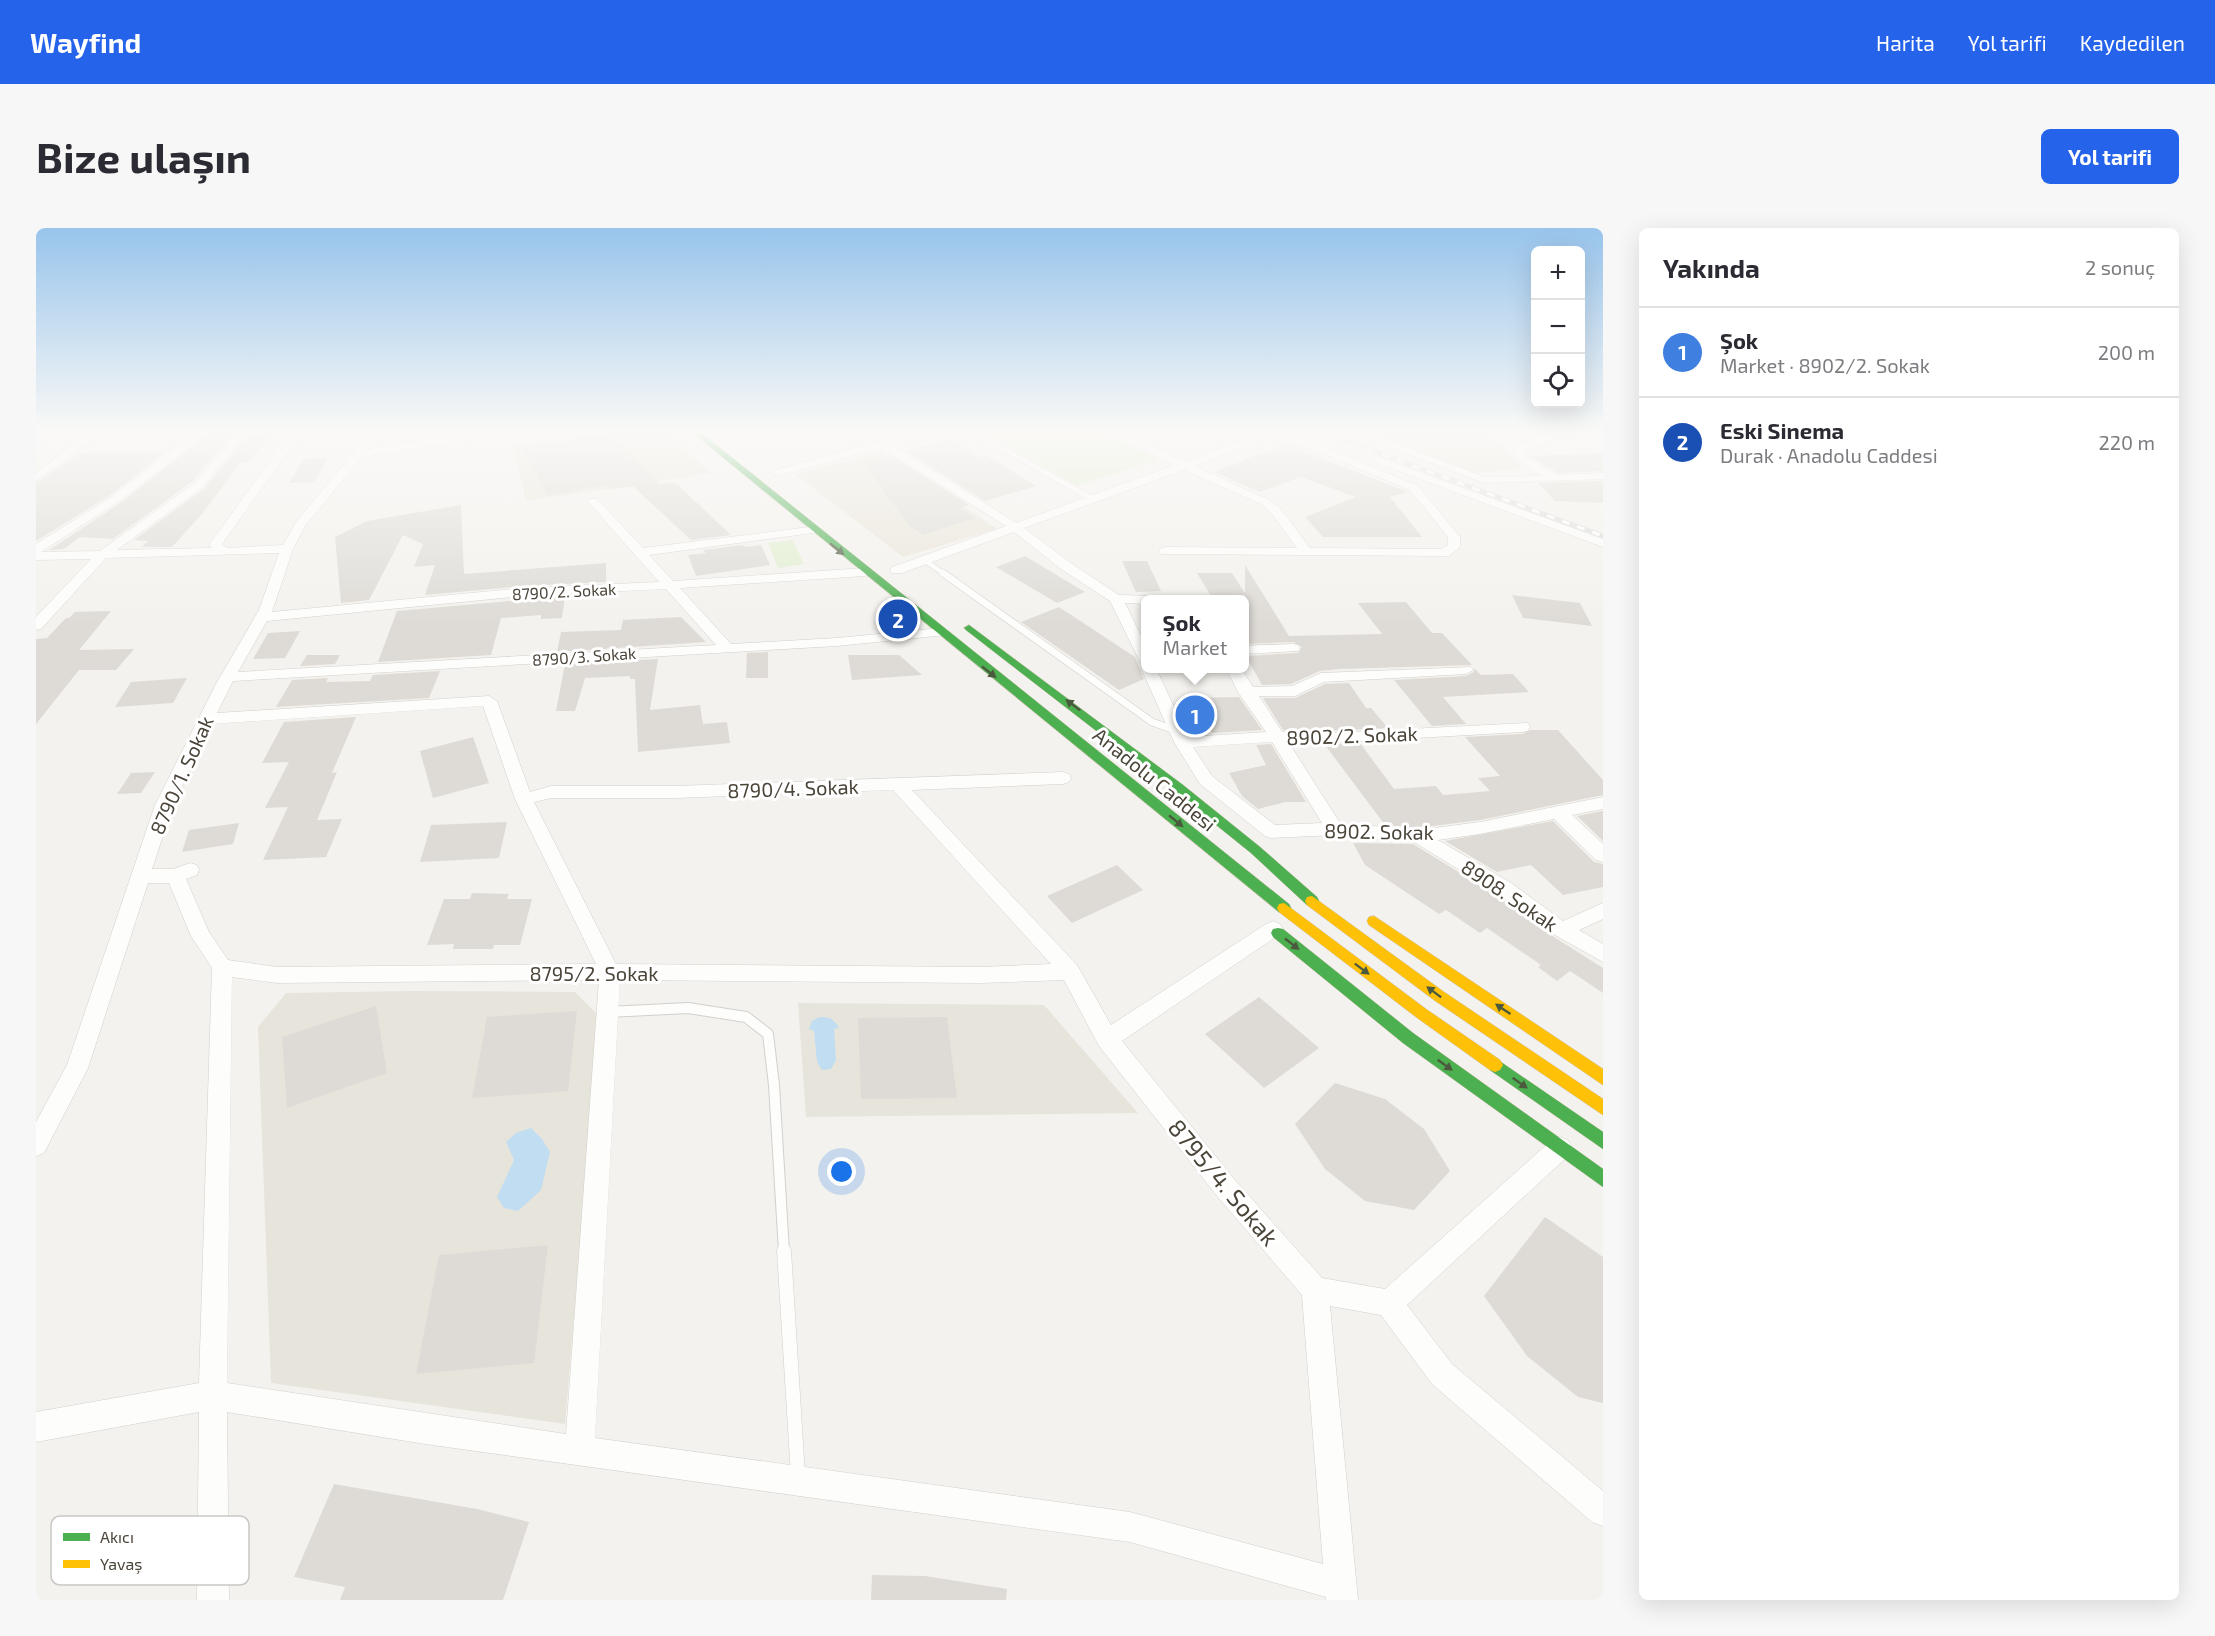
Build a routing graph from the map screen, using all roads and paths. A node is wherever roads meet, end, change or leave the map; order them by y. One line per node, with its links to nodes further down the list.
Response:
1 (120, 496): 18 (street)
2 (184, 496): 23 (street)
3 (251, 496): 20 (street)
4 (324, 496): 17 (street, 8790/1. Sokak)
5 (772, 496): 15 (highway, Anadolu Caddesi)
6 (966, 496): 14 (street)
7 (1087, 496): 12 (lane)
8 (1100, 496): 12 (street)
9 (1252, 496): 22 (street)
10 (1421, 496): 22 (street)
11 (1477, 496): 16 (street)
12 (1092, 499): 14 (street)
13 (593, 501): 21 (street)
14 (1015, 527): 25 (street); 29 (street)
15 (813, 530): 21 (street); 27 (highway, Anadolu Caddesi, one-way to 27)
16 (1603, 543)
17 (287, 549): 20 (street); 31 (street, 8790/1. Sokak)
18 (36, 550)
19 (1165, 550): 22 (street)
20 (224, 552): 23 (street)
21 (641, 552): 28 (street)
22 (1306, 552)
23 (104, 555): 24 (street); 33 (street)
24 (36, 556)
25 (924, 560): 26 (street); 46 (lane)
26 (897, 570)
27 (865, 572): 28 (street, 8790/2. Sokak); 34 (highway, Anadolu Caddesi)
28 (671, 585): 31 (street, 8790/2. Sokak); 35 (street)
29 (1116, 599): 30 (street); 37 (street)
30 (1141, 599)
31 (263, 616): 42 (street, 8790/1. Sokak)
32 (960, 621): 57 (highway, Anadolu Caddesi, one-way to 32)
33 (36, 626)
34 (941, 632): 35 (street, 8790/3. Sokak); 48 (highway, Anadolu Caddesi, one-way to 48)
35 (727, 648): 42 (street, 8790/3. Sokak)
36 (1293, 648): 38 (street)
37 (1141, 649)
38 (1249, 650)
39 (1466, 670): 43 (street)
40 (1150, 673): 46 (street, 8902. Sokak)
41 (1235, 673): 43 (street)
42 (228, 676): 44 (street, 8790/1. Sokak)
43 (1246, 692): 47 (street)
44 (206, 719): 51 (street); 59 (street, 8790/1. Sokak)
45 (1522, 727): 47 (street, 8902/2. Sokak)
46 (1179, 736): 47 (street, 8902/2. Sokak); 54 (street, 8902. Sokak)
47 (1276, 738): 54 (street)
48 (1082, 745): 56 (highway); 73 (highway, Anadolu Caddesi, one-way to 73)
49 (1063, 778): 50 (street, 8790/4. Sokak)
50 (897, 784): 51 (street, 8790/4. Sokak); 67 (street, 8795/4. Sokak)
51 (524, 799): 68 (street)
52 (1603, 803): 53 (street, 8902. Sokak)
53 (1557, 812): 55 (street, 8902. Sokak); 58 (street)
54 (1335, 829): 55 (street, 8902. Sokak)
55 (1418, 836): 64 (street, 8908. Sokak)
56 (1181, 844)
57 (1250, 845): 60 (highway); 72 (highway, Anadolu Caddesi, one-way to 57)
58 (1603, 855)
59 (140, 876): 66 (street); 74 (street, 8790/1. Sokak)
60 (1304, 876)
61 (1603, 910): 64 (street)
62 (1359, 911): 71 (highway, one-way to 62)
63 (1268, 926): 70 (street); 75 (highway, one-way to 75)
64 (1562, 930): 65 (street, 8908. Sokak)
65 (1603, 954)
66 (222, 967): 68 (street, 8795/2. Sokak); 79 (street)
67 (1070, 971): 68 (street, 8795/2. Sokak); 70 (street, 8795/4. Sokak)
68 (610, 972): 69 (street)
69 (608, 1012): 81 (street); 82 (lane)
70 (1107, 1039): 77 (street, 8795/4. Sokak)
71 (1603, 1078)
72 (1603, 1108)
73 (1603, 1141)
74 (36, 1145)
75 (1560, 1148): 76 (highway); 78 (street)
76 (1603, 1179)
77 (1315, 1290): 78 (street); 85 (street)
78 (1389, 1303): 83 (street)
79 (213, 1395): 80 (street); 81 (street); 84 (street)
80 (36, 1427)
81 (580, 1451): 82 (street)
82 (798, 1481): 85 (street)
83 (1603, 1511)
84 (213, 1516)
85 (1341, 1592)

